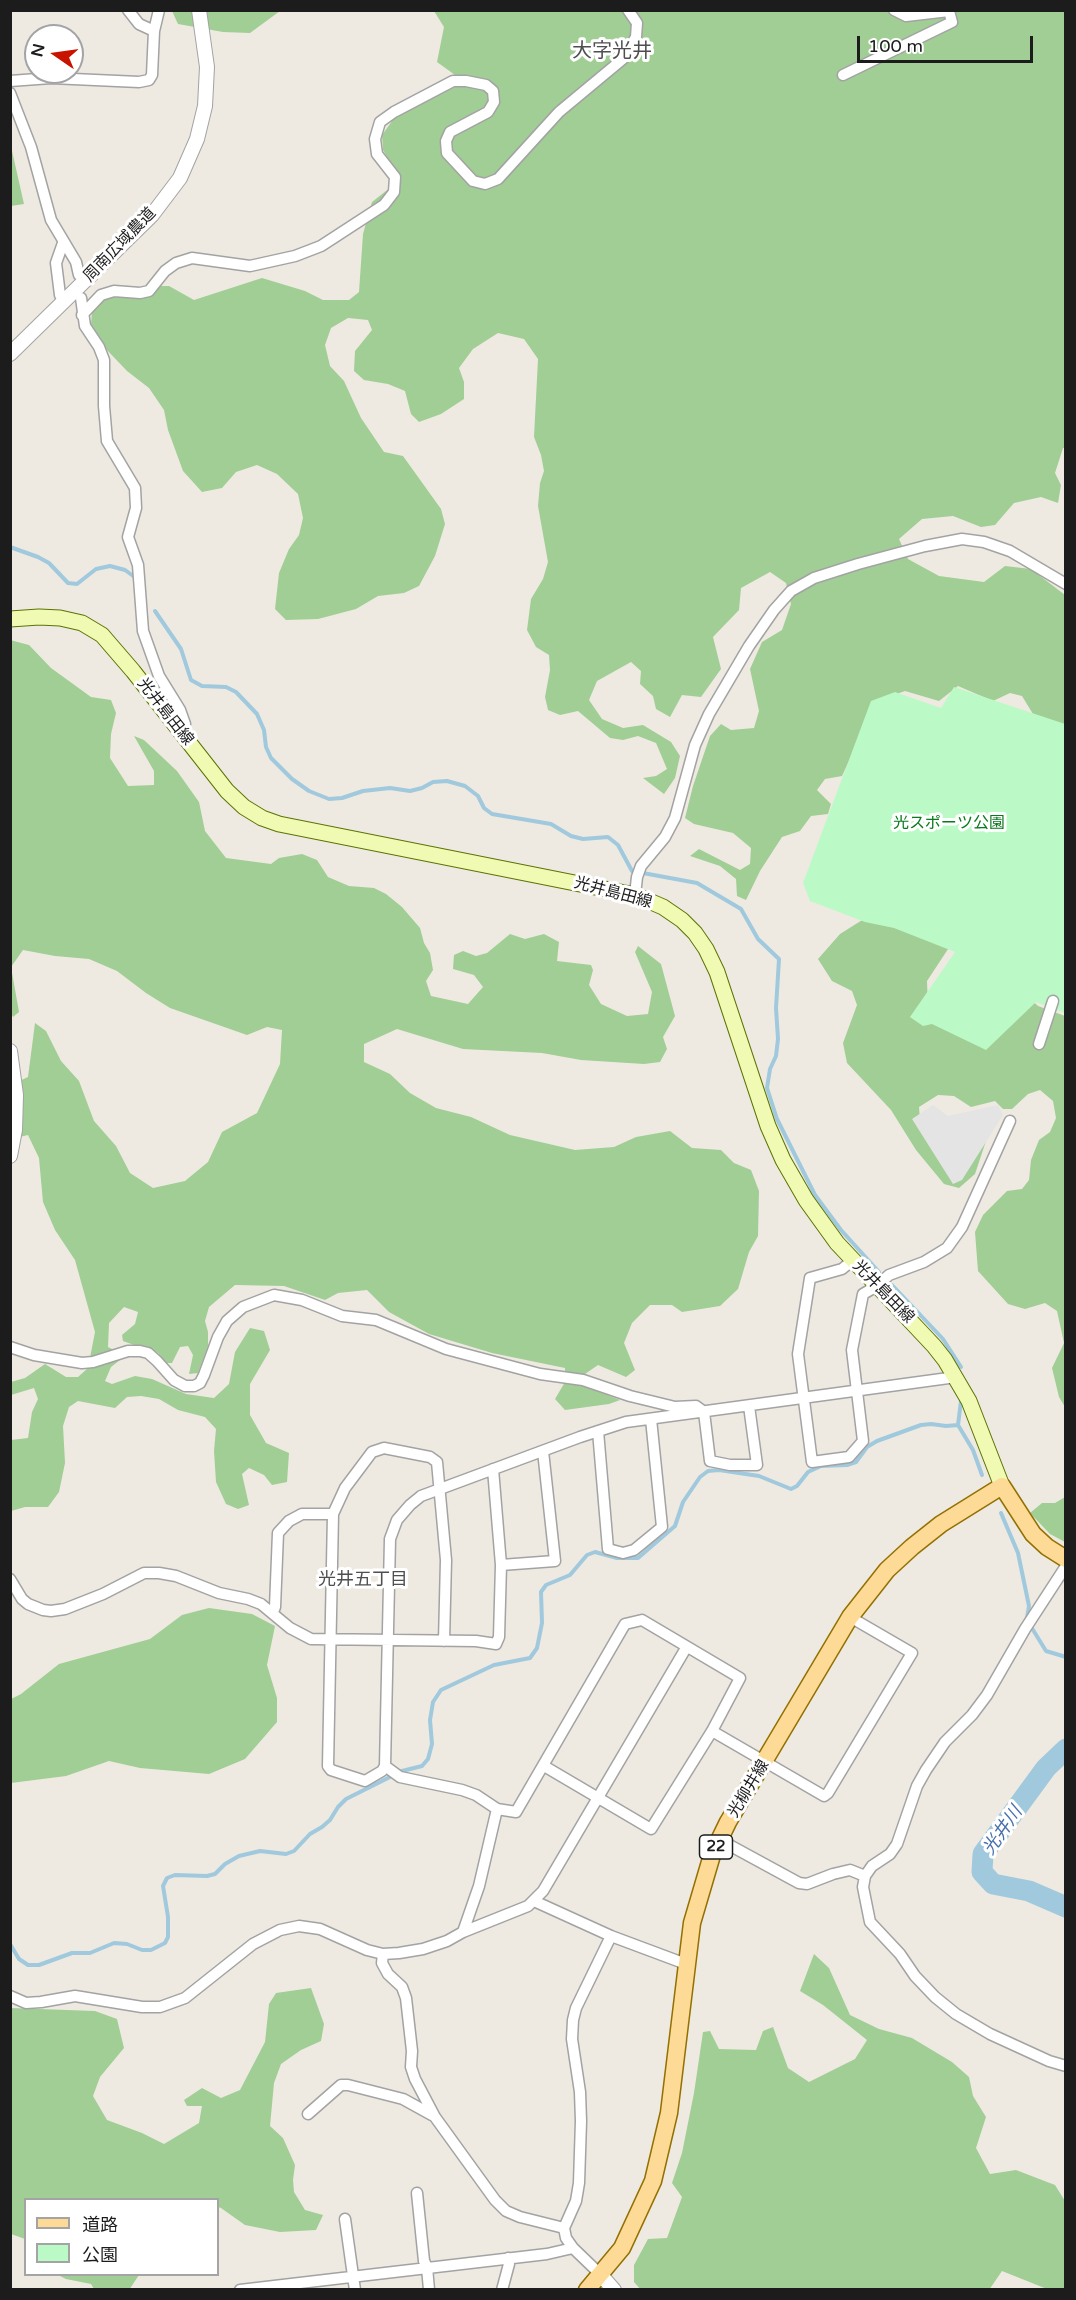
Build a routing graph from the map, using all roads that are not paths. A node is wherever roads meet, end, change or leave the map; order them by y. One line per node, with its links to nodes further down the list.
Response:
1 (128, 10): 6 (street)
2 (159, 10): 6 (street)
3 (199, 10): 13 (street, 周南広域農道)
4 (628, 10): 14 (street)
5 (894, 10): 7 (street)
6 (154, 31): 8 (street)
7 (843, 75)
8 (10, 81)
9 (10, 93): 10 (street)
10 (63, 243): 11 (street); 13 (street)
11 (79, 274)
12 (81, 298): 14 (street)
13 (64, 302): 15 (street, 周南広域農道)
14 (82, 315): 18 (street)
15 (10, 354)
16 (1065, 584): 19 (street)
17 (10, 619): 18 (main road, 光井島田線)
18 (183, 734): 19 (main road, 光井島田線)
19 (635, 895): 25 (main road, 光井島田線)
20 (1053, 1001): 21 (street)
21 (1039, 1044)
22 (10, 1051): 24 (street)
23 (1010, 1121): 26 (street)
24 (10, 1156)
25 (853, 1260): 26 (main road, 光井島田線); 30 (street)
26 (877, 1286): 28 (main road, 光井島田線); 29 (street)
27 (10, 1347): 32 (street)
28 (956, 1377): 29 (street); 37 (main road, 光井島田線)
29 (857, 1392): 30 (street); 30 (street)
30 (804, 1399): 31 (street)
31 (749, 1406): 32 (street); 32 (street)
32 (704, 1412): 33 (street)
33 (651, 1419): 34 (street); 34 (street)
34 (598, 1431): 35 (street)
35 (543, 1451): 36 (street); 41 (street)
36 (493, 1469): 38 (street); 41 (street)
37 (1002, 1486): 40 (main road); 45 (main road, 光柳井線 / 22)
38 (440, 1489): 39 (street); 47 (street); 48 (street)
39 (333, 1514): 44 (street); 46 (street)
40 (1065, 1559)
41 (501, 1565): 48 (street)
42 (1065, 1566): 57 (street)
43 (10, 1579): 44 (street)
44 (273, 1612): 46 (street)
45 (850, 1617): 51 (main road, 光柳井線 / 22); 51 (street)
46 (332, 1640): 47 (street); 53 (street)
47 (388, 1641): 48 (street); 53 (street)
48 (444, 1641)
49 (686, 1648): 50 (street); 52 (street); 54 (street)
50 (712, 1731): 51 (street); 54 (street)
51 (766, 1761): 56 (main road, 光柳井線 / 22)
52 (544, 1766): 54 (street); 55 (street)
53 (392, 1772): 55 (street)
54 (598, 1799): 58 (street)
55 (496, 1809): 59 (street)
56 (720, 1839): 57 (street); 62 (main road, 光柳井線 / 22)
57 (865, 1876): 64 (street)
58 (534, 1901): 59 (street); 60 (street)
59 (463, 1932): 61 (street)
60 (611, 1936): 62 (street); 69 (street)
61 (383, 1954): 63 (street); 66 (street)
62 (686, 1964): 73 (main road, 光柳井線 / 22)
63 (10, 1996)
64 (1065, 2066)
65 (308, 2114): 66 (street)
66 (435, 2117): 69 (street)
67 (417, 2193): 72 (street)
68 (345, 2219): 74 (street)
69 (564, 2228): 70 (street)
70 (573, 2248): 71 (street); 73 (street)
71 (508, 2258): 72 (street); 79 (street)
72 (427, 2267): 74 (street); 78 (street)
73 (600, 2274): 80 (main road, 光柳井線 / 22); 81 (street)
74 (354, 2276): 75 (street); 77 (street)
75 (281, 2287): 76 (street)
76 (240, 2289)
77 (355, 2289)
78 (429, 2289)
79 (502, 2289)
80 (587, 2289)
81 (614, 2289)

